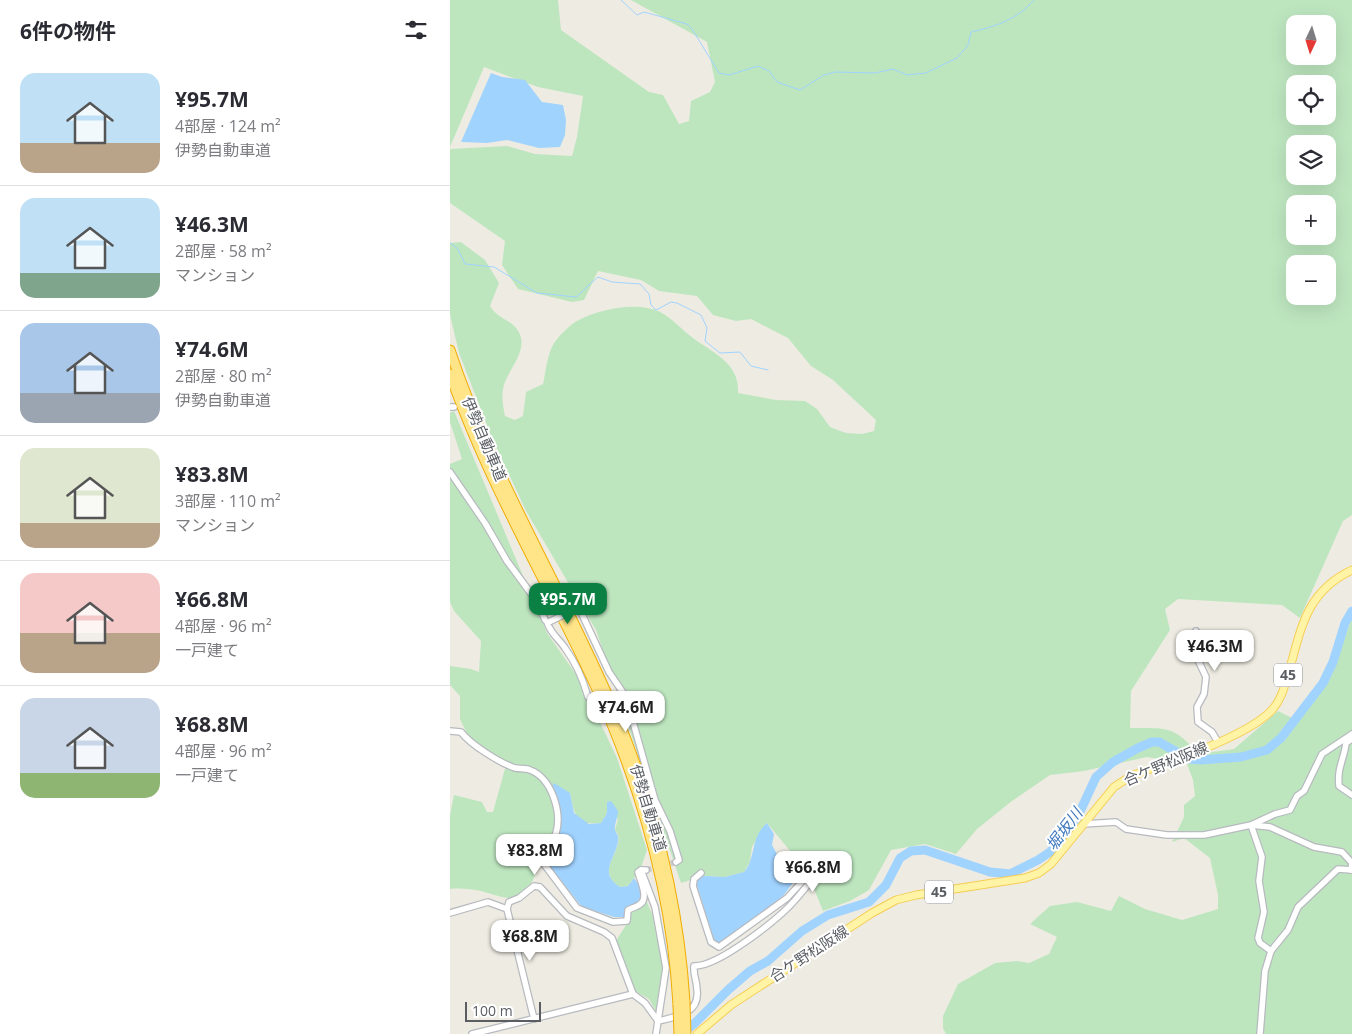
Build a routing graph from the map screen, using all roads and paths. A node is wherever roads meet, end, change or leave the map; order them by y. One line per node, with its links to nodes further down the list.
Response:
1 (450, 350): 22 (highway, 伊勢自動車道)
2 (450, 374): 22 (highway, 伊勢自動車道)
3 (450, 472): 5 (street)
4 (1352, 570): 11 (main road, 合ケ野松阪線 / 45)
5 (548, 622): 7 (street); 15 (street, bridge)
6 (1196, 631): 11 (street)
7 (588, 697)
8 (450, 731): 24 (street)
9 (1352, 734): 14 (street)
10 (1352, 738): 12 (street)
11 (1218, 742): 13 (main road, 合ケ野松阪線 / 45)
12 (1352, 795)
13 (1083, 824): 14 (street); 29 (main road, 合ケ野松阪線 / 45)
14 (1251, 826): 16 (street); 20 (street)
15 (676, 862)
16 (1352, 870): 20 (street)
17 (701, 873): 24 (street)
18 (507, 909): 19 (street); 21 (street); 23 (street)
19 (450, 912)
20 (1271, 951): 30 (street)
21 (633, 994): 23 (street); 24 (street)
22 (681, 1004): 27 (highway, 伊勢自動車道, bridge); 28 (highway, 伊勢自動車道, bridge)
23 (534, 1019): 25 (street)
24 (658, 1021): 26 (street)
25 (472, 1034)
26 (656, 1034)
27 (678, 1034)
28 (686, 1034)
29 (697, 1034)
30 (1260, 1034)

